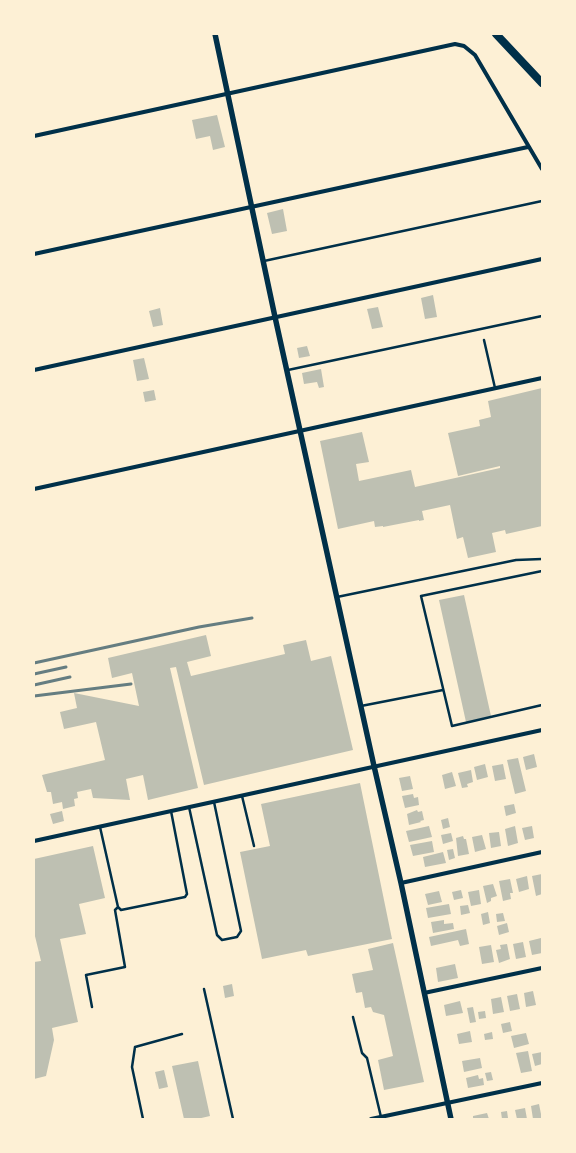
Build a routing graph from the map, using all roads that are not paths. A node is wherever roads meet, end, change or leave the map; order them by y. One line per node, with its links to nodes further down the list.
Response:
1 (215, 34): 4 (street)
2 (496, 34): 3 (highway)
3 (542, 83)
4 (228, 93): 5 (street); 6 (street); 9 (street)
5 (34, 136)
6 (528, 147): 7 (street); 9 (street)
7 (542, 169)
8 (542, 201): 12 (lane)
9 (252, 206): 10 (street); 12 (street)
10 (34, 254)
11 (542, 259): 14 (street)
12 (264, 261): 14 (street)
13 (542, 316): 17 (lane)
14 (275, 317): 16 (street); 17 (street)
15 (484, 340): 19 (lane)
16 (34, 370)
17 (288, 370): 20 (street)
18 (542, 378): 19 (street)
19 (495, 388): 20 (street)
20 (301, 430): 21 (street); 24 (street)
21 (34, 489)
22 (542, 559): 24 (lane)
23 (542, 570): 25 (lane)
24 (337, 597): 27 (street)
25 (443, 690): 26 (lane); 27 (lane)
26 (542, 705)
27 (361, 706): 29 (street)
28 (542, 730): 29 (street)
29 (374, 766): 30 (street); 38 (street)
30 (242, 795): 31 (street); 36 (lane)
31 (214, 801): 32 (street); 32 (lane)
32 (189, 807): 33 (street)
33 (171, 811): 34 (street); 39 (lane)
34 (100, 826): 35 (street); 39 (lane)
35 (34, 841)
36 (254, 846)
37 (542, 852): 38 (street)
38 (401, 883): 42 (street)
39 (118, 907): 43 (lane)
40 (542, 968): 42 (street)
41 (204, 989): 50 (lane)
42 (424, 993): 47 (street)
43 (92, 1007)
44 (353, 1017): 48 (lane)
45 (182, 1034): 49 (lane)
46 (542, 1082): 47 (street)
47 (447, 1102): 48 (street); 52 (street)
48 (381, 1117): 51 (street)
49 (143, 1119)
50 (233, 1119)
51 (371, 1119)
52 (451, 1119)

